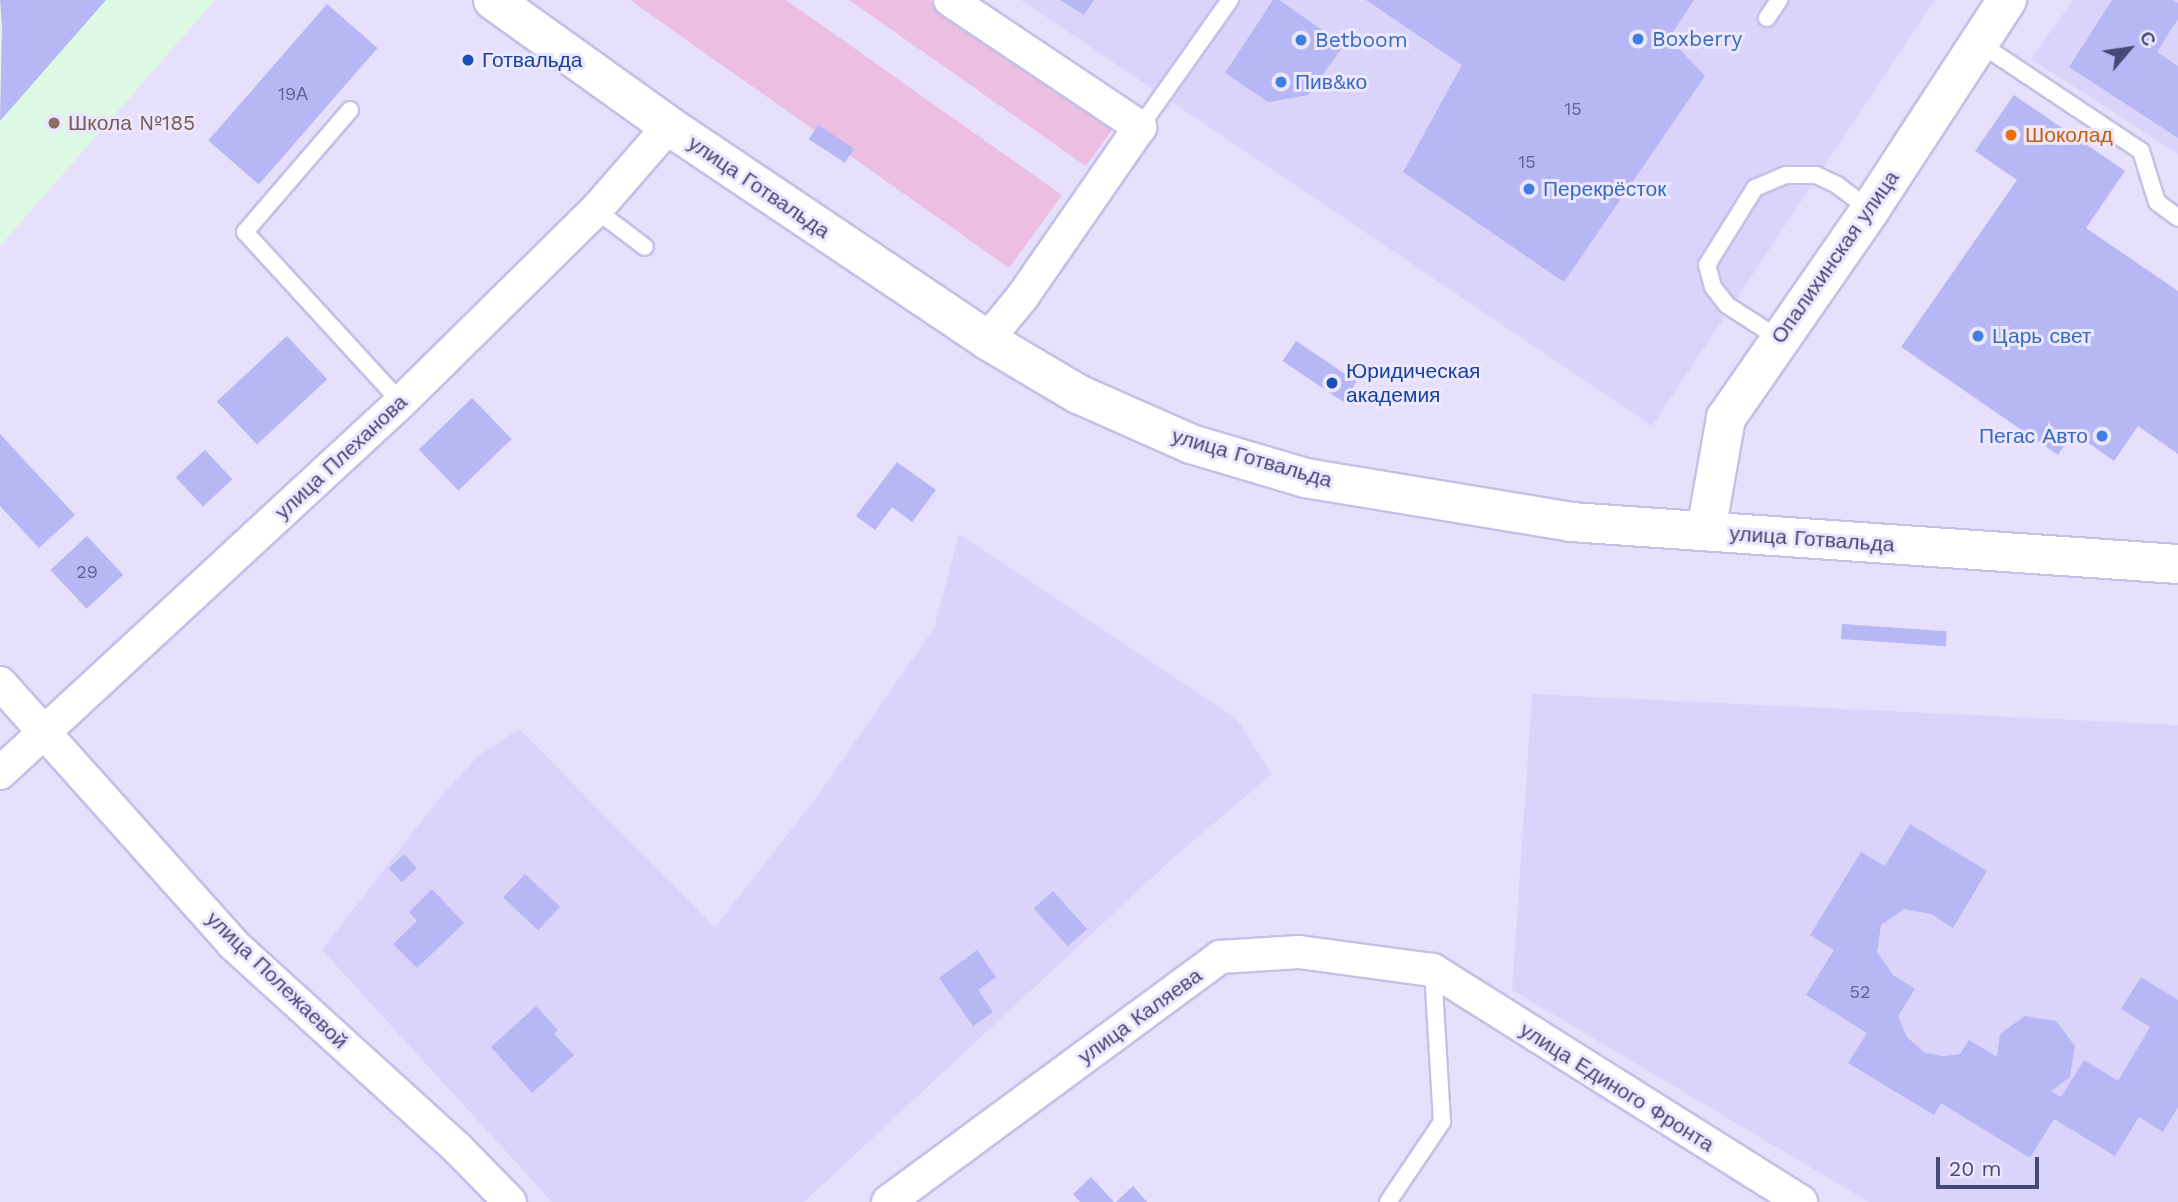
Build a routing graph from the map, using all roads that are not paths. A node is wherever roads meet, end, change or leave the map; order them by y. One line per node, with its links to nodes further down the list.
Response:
1 (493, 0): 9 (main road, улица Готвальда)
2 (950, 0): 10 (street)
3 (1230, 0): 10 (lane)
4 (1779, 0): 6 (lane)
5 (2007, 0): 7 (main road, Опалихинская улица)
6 (1767, 18)
7 (1979, 43): 12 (main road, Опалихинская улица); 13 (lane)
8 (350, 110): 17 (lane)
9 (669, 126): 11 (street, улица Плеханова); 16 (main road, улица Готвальда)
10 (1140, 127): 16 (street)
11 (596, 210): 14 (lane); 17 (street, улица Плеханова)
12 (1870, 210): 15 (main road, Опалихинская улица); 15 (lane)
13 (2178, 218)
14 (645, 247)
15 (1779, 338): 18 (main road, Опалихинская улица)
16 (987, 340): 18 (main road, улица Готвальда)
17 (401, 402): 21 (street, улица Плеханова)
18 (1706, 531): 19 (main road, улица Готвальда)
19 (2178, 564)
20 (0, 683): 21 (street, улица Полежаевой)
21 (45, 732): 22 (street, улица Плеханова); 24 (street, улица Полежаевой)
22 (0, 773)
23 (1433, 970): 25 (street, улица Каляева); 26 (lane); 27 (street, улица Единого Фронта)
24 (510, 1202)
25 (888, 1202)
26 (1388, 1202)
27 (1801, 1202)

